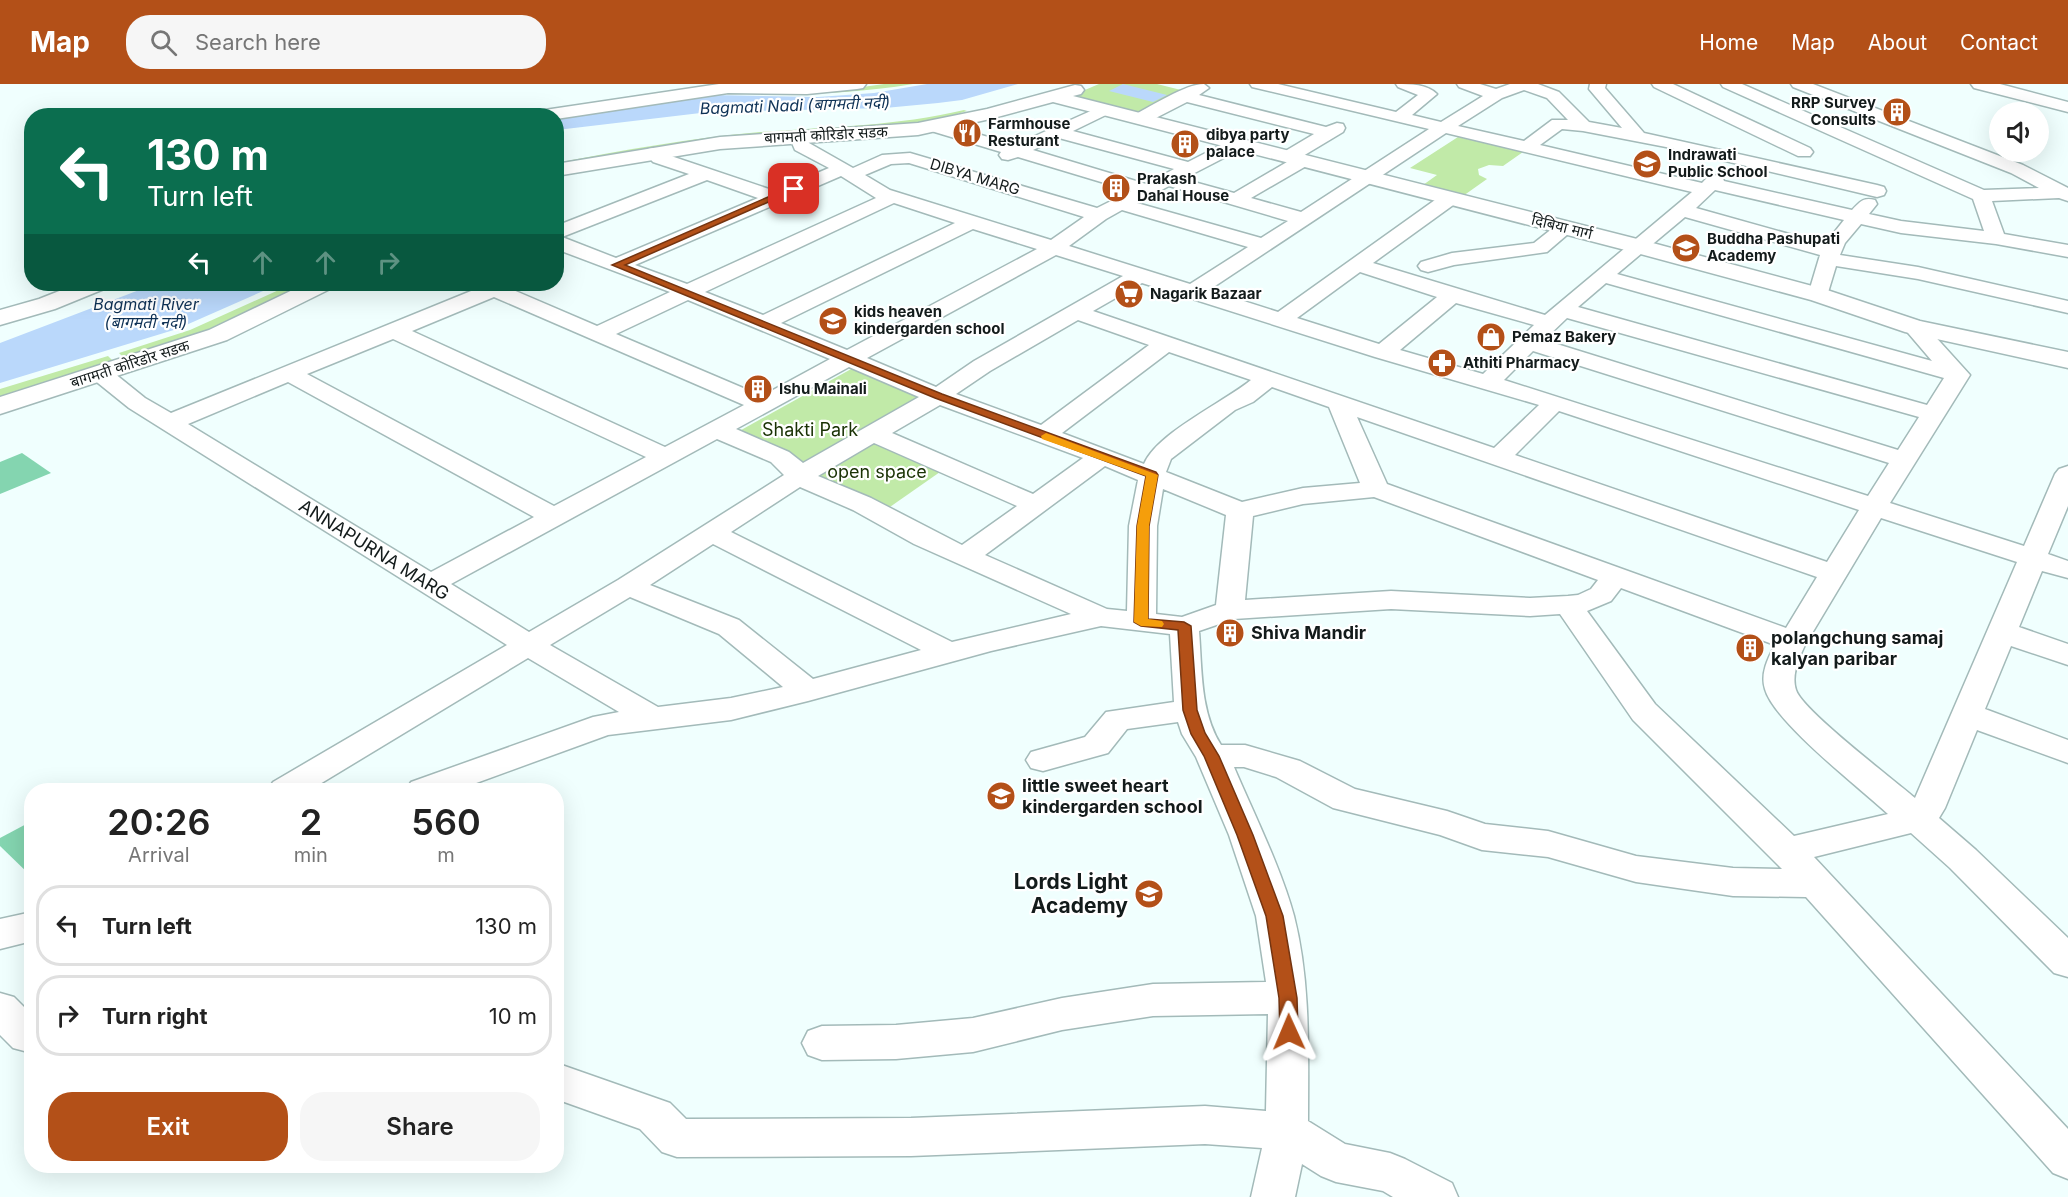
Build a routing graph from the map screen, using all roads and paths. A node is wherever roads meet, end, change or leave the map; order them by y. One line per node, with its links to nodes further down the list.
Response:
1 (754, 84): 15 (main road)
2 (857, 84): 15 (main road)
3 (1091, 84): 16 (main road, बागमती कोरिडोर सडक)
4 (1208, 84): 19 (street)
5 (1258, 84): 20 (street)
6 (1404, 84): 26 (street)
7 (1465, 84): 18 (street)
8 (1524, 84): 18 (street); 29 (street)
9 (1598, 84): 36 (street)
10 (1660, 84): 17 (street)
11 (1729, 84): 31 (street)
12 (1799, 84): 40 (street)
13 (1980, 84): 21 (main road)
14 (1353, 90): 20 (street)
15 (701, 91): 24 (main road)
16 (1036, 92): 22 (main road, दिबिया मार्ग); 28 (main road, बागमती कोरिडोर सडक)
17 (1678, 93): 25 (street); 41 (street)
18 (1496, 95): 30 (street)
19 (1184, 96): 27 (street); 33 (street)
20 (1334, 101): 23 (street)
21 (2068, 107)
22 (1104, 110): 27 (main road, दिबिया मार्ग); 32 (street)
23 (1369, 110): 26 (street); 33 (street)
24 (564, 112)
25 (1689, 113)
26 (1400, 117): 30 (street)
27 (1140, 119): 37 (main road, दिबिया मार्ग)
28 (934, 126): 35 (main road, बागमती कोरिडोर सडक); 39 (street, DIBYA MARG)
29 (1583, 126): 36 (street); 38 (street)
30 (1443, 128): 38 (street); 53 (street)
31 (1837, 131): 41 (street); 46 (street)
32 (1057, 132): 39 (street); 47 (street)
33 (1329, 133): 44 (street)
34 (1700, 134): 43 (street)
35 (798, 136): 42 (main road, बागमती कोरिडोर सडक); 50 (street)
36 (1639, 137): 43 (street)
37 (1237, 144): 44 (main road, दिबिया मार्ग); 47 (street)
38 (1527, 147): 55 (street)
39 (1017, 151): 52 (street); 56 (street, DIBYA MARG)
40 (1970, 151): 46 (street); 58 (street)
41 (1804, 152): 49 (street)
42 (654, 153): 48 (main road, बागमती कोरिडोर सडक); 51 (street)
43 (1711, 154): 45 (street)
44 (1295, 159): 53 (main road, दिबिया मार्ग); 62 (street)
45 (1737, 160): 49 (street); 55 (street)
46 (1908, 164): 57 (street); 59 (street)
47 (1189, 168): 54 (street)
48 (564, 169)
49 (1786, 170): 57 (street)
50 (847, 172): 52 (street, DIBYA MARG); 60 (street, DIBYA MARG); 61 (street)
51 (706, 174): 60 (street); 71 (street)
52 (967, 174): 66 (street, DIBYA MARG)
53 (1367, 178): 63 (main road, दिबिया मार्ग); 68 (street)
54 (1167, 180): 56 (street); 62 (street)
55 (1708, 187): 65 (street); 67 (street)
56 (1147, 190): 64 (street)
57 (1877, 191): 67 (street)
58 (2067, 193): 59 (street)
59 (1981, 196): 72 (street)
60 (774, 197): 80 (street, DIBYA MARG)
61 (893, 198): 69 (street); 88 (street)
62 (1237, 199): 68 (street)
63 (1449, 199): 70 (main road, दिबिया मार्ग); 79 (street)
64 (1121, 204): 66 (street); 74 (street)
65 (1681, 210): 75 (street); 78 (street)
66 (1099, 215): 76 (street)
67 (1858, 218): 72 (street); 78 (street)
68 (1303, 219): 74 (street)
69 (970, 223): 76 (street); 97 (street)
70 (1565, 228): 75 (main road, दिबिया मार्ग); 81 (street)
71 (564, 230)
72 (1996, 238): 77 (street)
73 (564, 245): 80 (street)
74 (1263, 245): 89 (street)
75 (1641, 247): 83 (street); 91 (main road, दिबिया मार्ग)
76 (1052, 249): 82 (street); 104 (street)
77 (2068, 251)
78 (1830, 255): 91 (street); 92 (street)
79 (1356, 264): 90 (street); 96 (street)
80 (617, 265): 88 (street)
81 (1428, 266)
82 (1139, 276): 89 (street); 93 (street)
83 (1602, 276): 94 (street); 108 (street)
84 (79, 291): 95 (main road)
85 (308, 291): 107 (main road, बागमती कोरिडोर सडक)
86 (477, 291): 99 (street)
87 (500, 291): 100 (street)
88 (688, 292): 97 (street); 100 (street)
89 (1192, 292): 96 (street)
90 (1452, 295): 94 (street); 103 (street)
91 (1819, 295): 98 (main road, दिबिया मार्ग)
92 (2068, 307)
93 (1078, 312): 102 (street); 111 (street)
94 (1557, 316): 101 (street); 116 (street)
95 (0, 318)
96 (1281, 320): 103 (street)
97 (764, 323): 104 (street)
98 (1914, 327): 105 (main road, दिबिया मार्ग); 108 (street)
99 (392, 330): 106 (street); 122 (street)
100 (599, 333): 114 (street)
101 (1529, 343): 110 (street); 124 (street)
102 (1166, 344): 109 (street); 120 (street)
103 (1383, 352): 110 (street)
104 (849, 358): 111 (street); 114 (street)
105 (2068, 360)
106 (288, 373): 117 (street); 132 (street)
107 (101, 374): 115 (main road, बागमती कोरिडोर सडक); 117 (street, ANNAPURNA MARG)
108 (1959, 375): 116 (street)
109 (1269, 378): 113 (street); 126 (street)
110 (1487, 383): 112 (street)
111 (938, 396): 119 (street); 120 (street)
112 (1556, 402): 123 (street); 130 (street)
113 (1339, 403): 123 (street); 128 (street)
114 (763, 405): 118 (street)
115 (0, 406)
116 (1934, 414): 124 (street)
117 (168, 423): 139 (street, ANNAPURNA MARG)
118 (716, 430): 122 (street); 127 (street)
119 (874, 434): 127 (street); 129 (street)
120 (1043, 435): 121 (street)
121 (1102, 456): 126 (street); 129 (street)
122 (666, 457): 132 (street)
123 (1498, 457): 137 (street)
124 (1905, 460): 130 (street)
125 (2068, 474): 135 (street)
126 (1152, 475): 131 (street); 144 (street)
127 (798, 477): 133 (street); 134 (street)
128 (1376, 489): 131 (street); 138 (street)
129 (1035, 504): 134 (street)
130 (1876, 506): 135 (street); 137 (street)
131 (1240, 511): 142 (street)
132 (554, 517): 139 (street)
133 (713, 533): 140 (street); 149 (street)
134 (965, 556): 143 (street)
135 (2032, 558): 136 (street); 146 (street)
136 (2068, 570)
137 (1833, 573): 147 (street)
138 (1615, 577): 141 (street); 147 (street)
139 (430, 584): 148 (street, ANNAPURNA MARG)
140 (628, 586): 148 (street); 151 (street)
141 (1568, 605): 142 (street); 161 (street)
142 (1230, 610): 145 (street)
143 (1101, 617): 144 (street); 149 (street)
144 (1141, 622): 145 (street)
145 (1184, 626): 152 (street)
146 (2002, 632): 150 (street); 153 (street)
147 (1793, 641): 160 (street)
148 (528, 645): 154 (street, ANNAPURNA MARG); 158 (street)
149 (950, 653): 151 (street)
150 (2068, 655)
151 (808, 691): 154 (street)
152 (1190, 710): 156 (street); 157 (street)
153 (1966, 714): 155 (street); 160 (street)
154 (652, 718): 159 (street)
155 (2068, 752)
156 (1212, 756): 162 (street); 166 (street)
157 (1043, 760)
158 (297, 783)
159 (442, 783)
160 (1918, 819): 161 (street); 165 (street)
161 (1787, 851): 162 (street)
162 (1815, 884): 172 (street)
163 (24, 928): 164 (street)
164 (0, 934)
165 (2068, 962)
166 (1288, 998): 169 (street); 171 (street)
167 (0, 1009): 168 (street)
168 (24, 1033)
169 (822, 1043)
170 (564, 1084): 171 (street)
171 (1287, 1131): 173 (street); 174 (street)
172 (2068, 1159)
173 (1273, 1197)
174 (1436, 1197)

